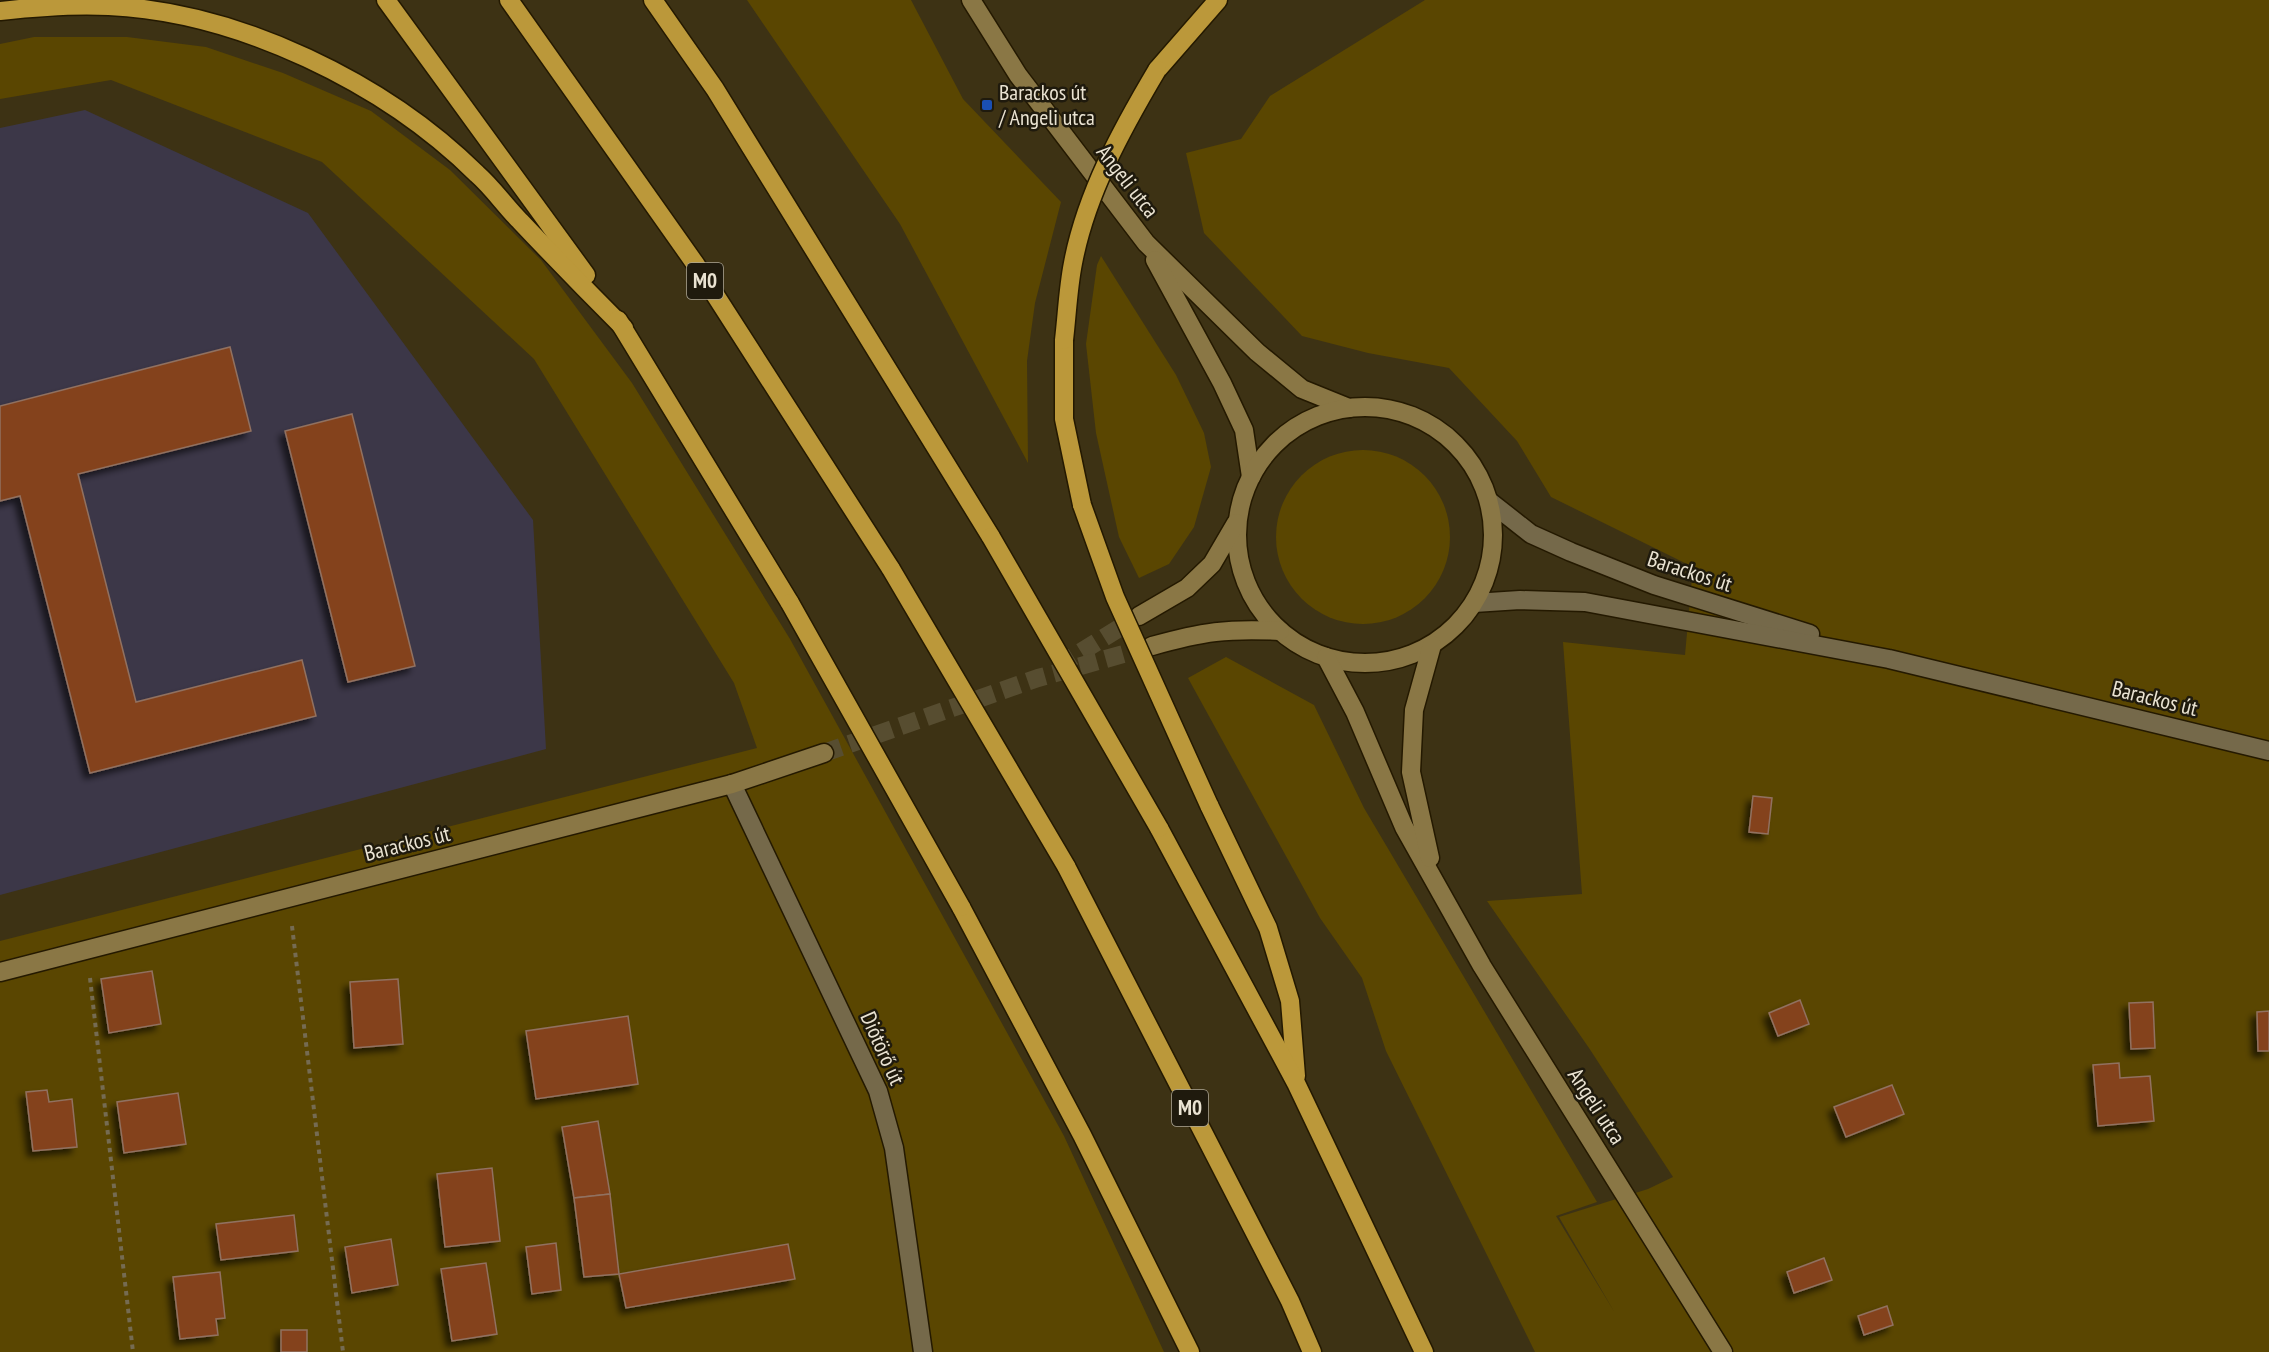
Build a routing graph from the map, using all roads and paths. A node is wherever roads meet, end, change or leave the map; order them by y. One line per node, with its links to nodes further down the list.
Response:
1 (386, 0): 8 (highway)
2 (509, 0): 32 (highway, M0, bridge)
3 (653, 0): 27 (highway, bridge)
4 (971, 0): 7 (street, Angeli utca)
5 (1218, 0): 27 (highway, bridge)
6 (0, 11): 8 (highway)
7 (1146, 243): 9 (street, Angeli utca); 10 (street, Angeli utca)
8 (624, 328): 31 (highway, bridge)
9 (1349, 408): 10 (street); 11 (street)
10 (1251, 477): 12 (street)
11 (1489, 501): 13 (street); 19 (street, Barackos út)
12 (1237, 521): 14 (street); 15 (street)
13 (1474, 603): 16 (street); 19 (street, Barackos út)
14 (1139, 616)
15 (1280, 632): 17 (street); 18 (street)
16 (1432, 645): 18 (street); 23 (street, Angeli utca)
17 (1152, 646)
18 (1326, 657): 23 (street, Angeli utca)
19 (1889, 659): 20 (street, Barackos út)
20 (2269, 751)
21 (824, 753): 22 (street, Barackos út)
22 (732, 784): 24 (street, Barackos út); 30 (street, Diótörő út)
23 (1437, 883): 34 (street, Angeli utca)
24 (288, 898): 25 (street, Barackos út); 29 (path)
25 (87, 950): 26 (street, Barackos út); 28 (path)
26 (0, 972)
27 (1296, 1083): 33 (highway)
28 (133, 1352)
29 (343, 1352)
30 (923, 1352)
31 (1190, 1352)
32 (1312, 1352)
33 (1424, 1352)
34 (1723, 1352)

